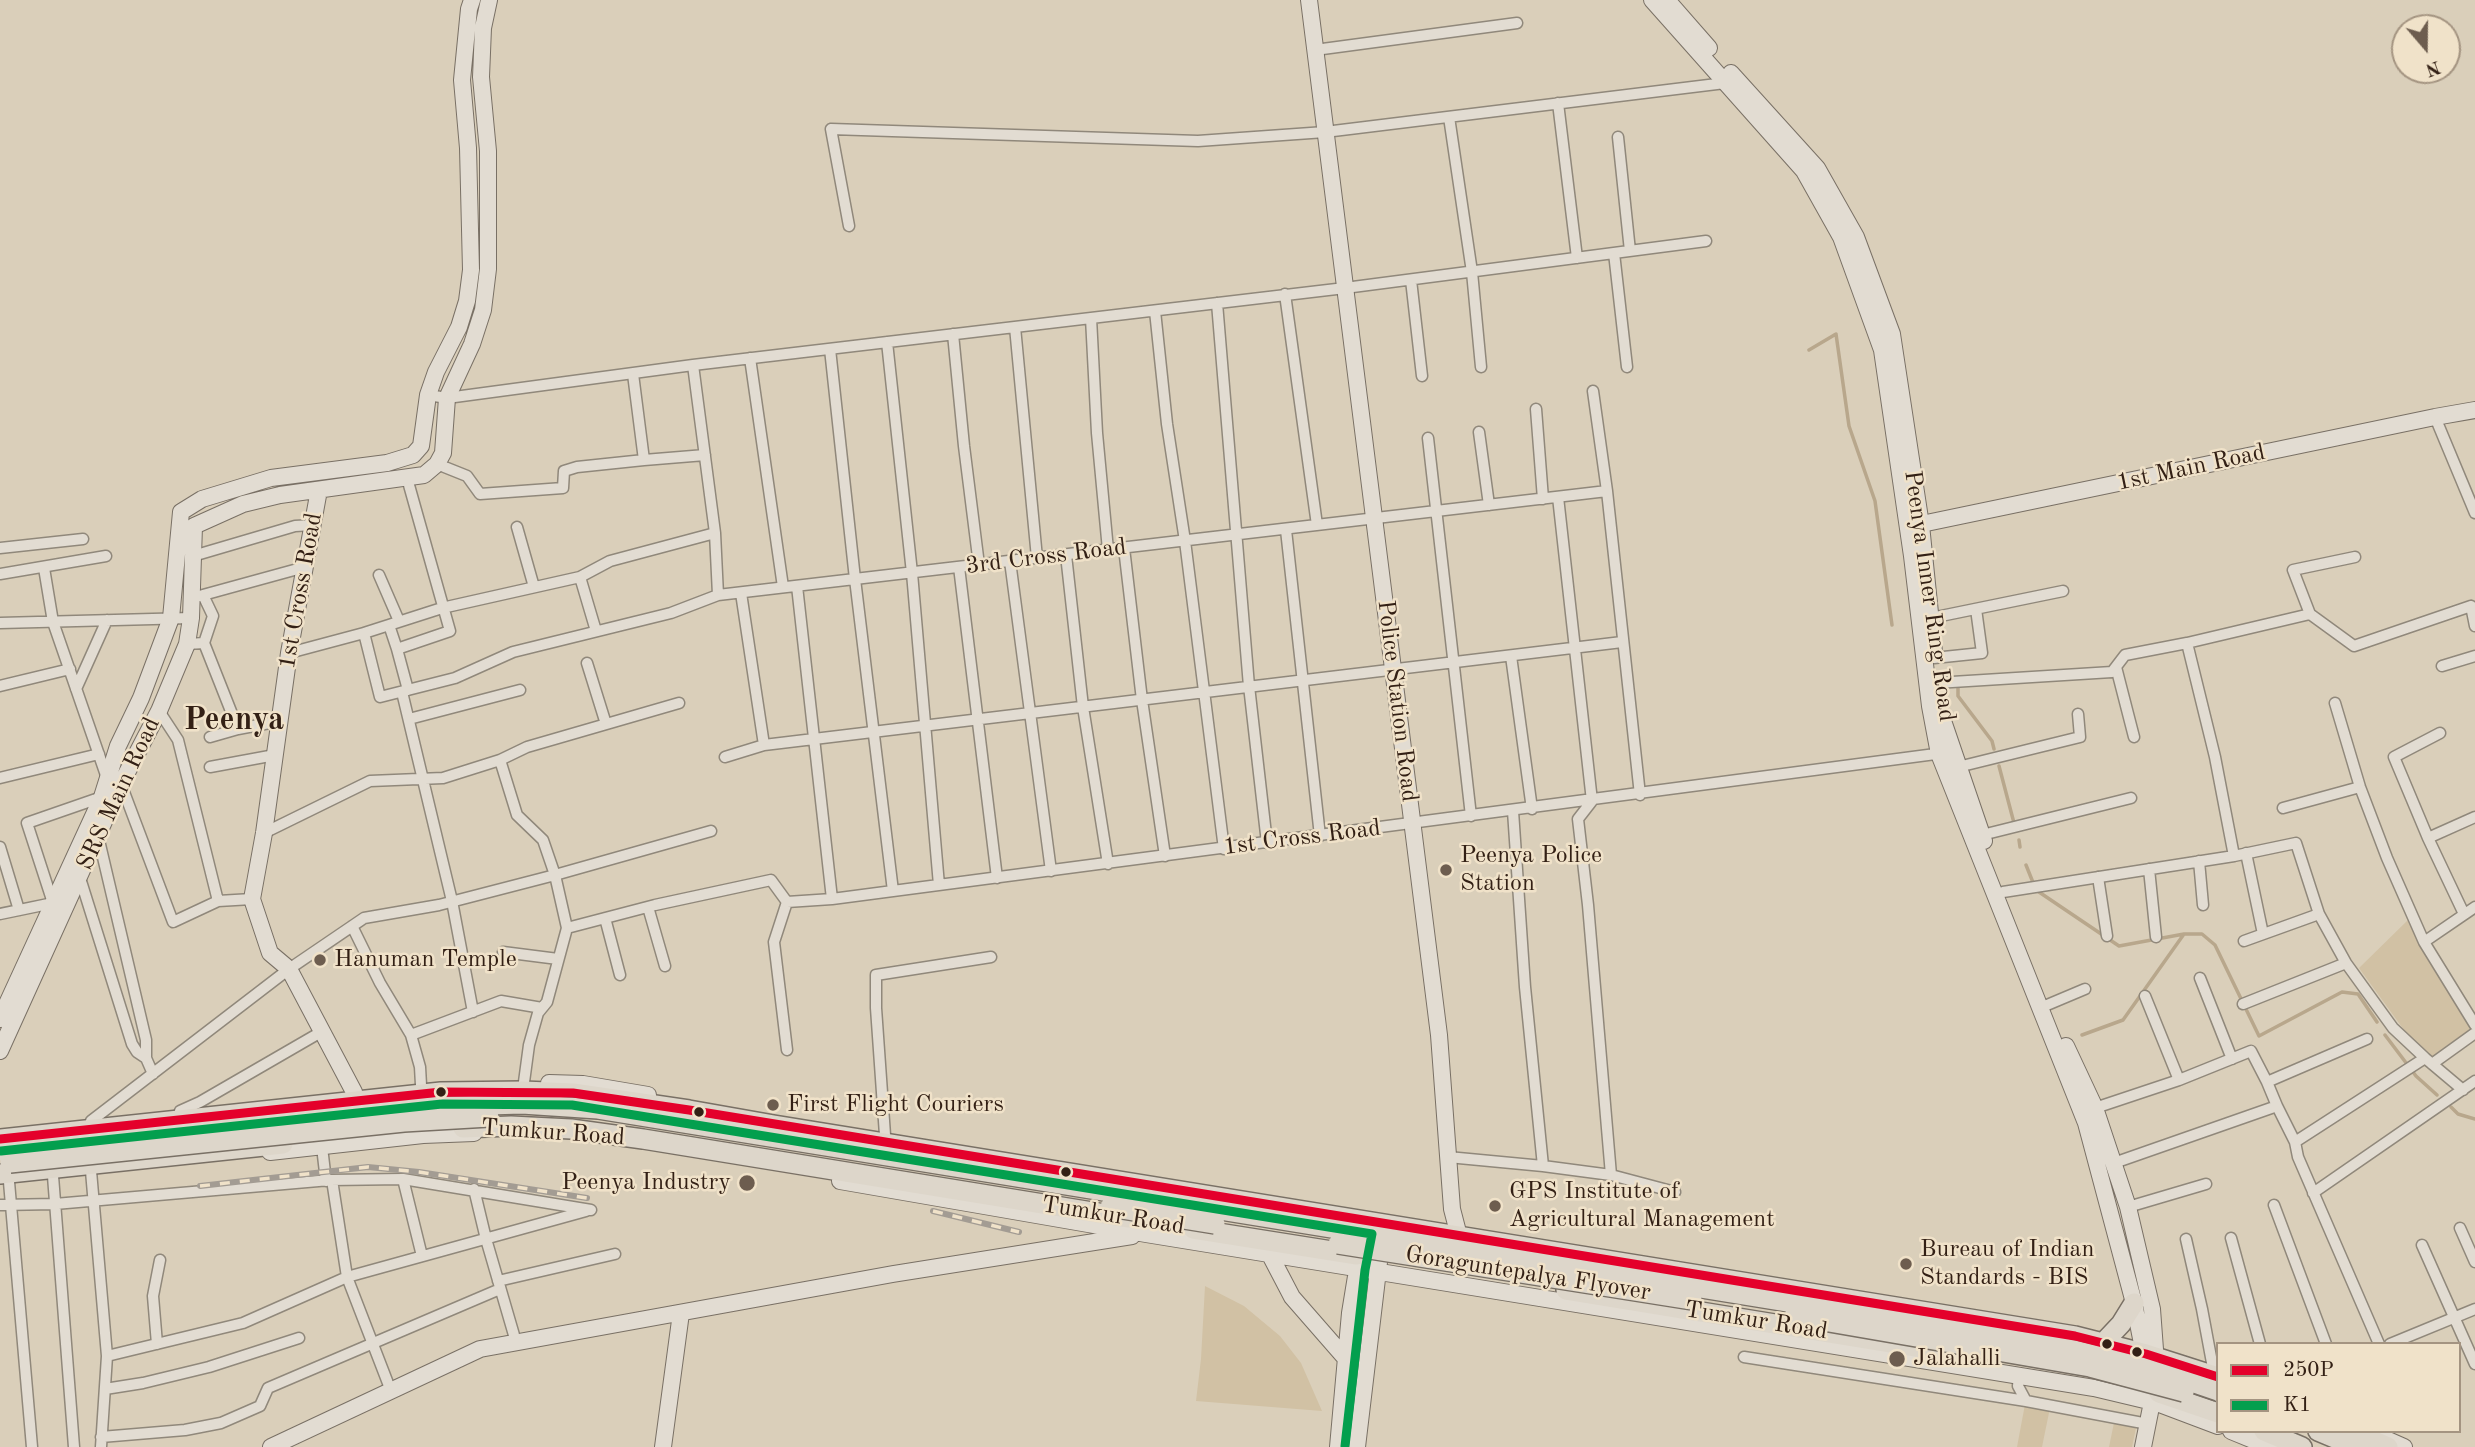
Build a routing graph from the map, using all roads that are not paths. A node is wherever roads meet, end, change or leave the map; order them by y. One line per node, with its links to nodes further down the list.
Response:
1 (472, 0): 36 (street)
2 (489, 0): 37 (street)
3 (1308, 0): 7 (street)
4 (1652, 0): 8 (street, Peenya Inner Ring Road)
5 (1667, 0): 58 (street, Peenya Inner Ring Road)
6 (1517, 23): 7 (street)
7 (1315, 50): 11 (street)
8 (1725, 83): 9 (street); 58 (street, Peenya Inner Ring Road)
9 (1558, 103): 10 (street); 17 (street)
10 (1449, 117): 11 (street); 18 (street)
11 (1325, 132): 13 (street); 20 (street, Police Station Road)
12 (1618, 136): 15 (street)
13 (849, 226)
14 (1706, 241): 15 (street)
15 (1630, 251): 16 (street)
16 (1614, 253): 17 (street); 32 (street)
17 (1577, 258): 18 (street)
18 (1472, 272): 19 (street); 31 (street)
19 (1412, 279): 20 (street); 34 (street)
20 (1345, 288): 21 (street); 55 (street, Police Station Road)
21 (1285, 294): 22 (street); 57 (street)
22 (1216, 303): 23 (street); 62 (street)
23 (1155, 312): 24 (street); 64 (street)
24 (1091, 318): 25 (street); 67 (street)
25 (1015, 327): 26 (street); 72 (street)
26 (954, 334): 27 (street); 74 (street)
27 (887, 342): 28 (street); 78 (street)
28 (830, 349): 29 (street); 82 (street)
29 (750, 358): 30 (street); 85 (street)
30 (694, 365): 33 (street); 43 (street)
31 (1481, 368)
32 (1627, 368)
33 (633, 374): 37 (street); 44 (street)
34 (1422, 376)
35 (1593, 391): 49 (street)
36 (428, 395): 37 (street); 94 (street)
37 (447, 398): 45 (street)
38 (1536, 409): 51 (street)
39 (2475, 410): 40 (street, 1st Main Road)
40 (2435, 417): 47 (street); 58 (street, 1st Main Road)
41 (1479, 432): 52 (street)
42 (1428, 439): 53 (street)
43 (705, 455): 44 (street); 61 (street)
44 (644, 460): 45 (street)
45 (437, 464): 46 (street, 1st Cross Road)
46 (407, 478): 48 (street, 1st Cross Road); 90 (street)
47 (2469, 486): 54 (street)
48 (319, 490): 56 (street, 1st Cross Road); 70 (street, SRS Main Road)
49 (1607, 491): 50 (street, 3rd Cross Road); 104 (street)
50 (1558, 497): 51 (street, 3rd Cross Road); 108 (street)
51 (1543, 499): 52 (street, 3rd Cross Road)
52 (1489, 505): 53 (street, 3rd Cross Road)
53 (1435, 511): 55 (street, 3rd Cross Road); 115 (street)
54 (2475, 513)
55 (1374, 519): 57 (street, 3rd Cross Road); 119 (street, Police Station Road)
56 (313, 525): 70 (street); 76 (street, 1st Cross Road)
57 (1317, 525): 60 (street, 3rd Cross Road)
58 (1914, 526): 96 (street, Peenya Inner Ring Road); 150 (street, Peenya Inner Ring Road)
59 (517, 527): 84 (street)
60 (1286, 530): 62 (street, 3rd Cross Road); 120 (street)
61 (715, 533): 81 (street); 88 (street)
62 (1236, 535): 64 (street, 3rd Cross Road); 123 (street)
63 (83, 539): 65 (street)
64 (1185, 541): 66 (street, 3rd Cross Road); 127 (street)
65 (0, 548)
66 (1124, 548): 67 (street, 3rd Cross Road); 128 (street)
67 (1108, 550): 68 (street, 3rd Cross Road)
68 (1066, 555): 72 (street, 3rd Cross Road); 131 (street)
69 (106, 556): 75 (street)
70 (193, 556): 89 (street, SRS Main Road)
71 (2355, 557): 93 (street)
72 (1037, 558): 73 (street, 3rd Cross Road)
73 (1010, 561): 74 (street, 3rd Cross Road); 133 (street)
74 (979, 565): 77 (street, 3rd Cross Road)
75 (44, 568): 79 (street); 98 (street)
76 (305, 568): 89 (street); 110 (street, 1st Cross Road)
77 (958, 568): 78 (street, 3rd Cross Road); 136 (street)
78 (912, 573): 82 (street, 3rd Cross Road); 139 (street)
79 (0, 574)
80 (379, 575): 100 (street)
81 (580, 577): 84 (street); 102 (street)
82 (855, 579): 83 (street, 3rd Cross Road); 141 (street)
83 (797, 586): 85 (street, 3rd Cross Road); 145 (street)
84 (534, 587): 90 (street)
85 (783, 587): 87 (street, 3rd Cross Road)
86 (2063, 591): 92 (street)
87 (741, 593): 88 (street, 3rd Cross Road); 146 (street)
88 (718, 595): 102 (street, 3rd Cross Road)
89 (197, 597): 95 (street, SRS Main Road); 105 (street)
90 (442, 607): 100 (street); 109 (street)
91 (2473, 607): 93 (street); 101 (street)
92 (1976, 609): 96 (street); 113 (street)
93 (2310, 614): 106 (street)
94 (171, 618): 95 (street); 97 (street); 155 (street)
95 (191, 618): 107 (street, SRS Main Road)
96 (1931, 618): 113 (street, Peenya Inner Ring Road)
97 (107, 620): 98 (street); 124 (street)
98 (53, 622): 99 (street); 118 (street)
99 (0, 623)
100 (394, 623): 103 (street); 109 (street)
101 (2475, 626)
102 (596, 631): 126 (street, 3rd Cross Road)
103 (364, 633): 110 (street); 126 (street)
104 (1622, 642): 108 (street); 157 (street)
105 (204, 643): 107 (street); 140 (street)
106 (2187, 643): 117 (street); 178 (street)
107 (187, 644): 132 (street, SRS Main Road)
108 (1575, 648): 111 (street); 160 (street)
109 (397, 649): 126 (street)
110 (289, 653): 137 (street, 1st Cross Road)
111 (1511, 656): 115 (street); 161 (street)
112 (2475, 656): 116 (street)
113 (1934, 658): 121 (street, Peenya Inner Ring Road)
114 (587, 663): 138 (street)
115 (1452, 663): 119 (street); 164 (street)
116 (2442, 666)
117 (2116, 667): 121 (street); 144 (street)
118 (69, 669): 122 (street); 124 (street)
119 (1393, 670): 120 (street); 166 (street, Police Station Road)
120 (1302, 681): 123 (street); 171 (street)
121 (1936, 683): 150 (street, Peenya Inner Ring Road)
122 (0, 686)
123 (1249, 687): 127 (street); 173 (street)
124 (76, 688): 147 (street)
125 (520, 690): 135 (street)
126 (405, 691): 135 (street)
127 (1205, 692): 128 (street); 175 (street)
128 (1142, 700): 131 (street); 177 (street)
129 (680, 703): 138 (street)
130 (2335, 703): 156 (street)
131 (1083, 707): 133 (street); 180 (street)
132 (159, 711): 155 (street, SRS Main Road); 192 (street)
133 (1032, 713): 136 (street); 182 (street)
134 (2078, 715): 150 (street, 1st Cross Road)
135 (409, 719): 154 (street)
136 (978, 719): 139 (street); 186 (street)
137 (279, 721): 140 (street); 148 (street, 1st Cross Road)
138 (606, 724): 151 (street)
139 (925, 726): 141 (street); 187 (street)
140 (237, 729): 143 (street)
141 (874, 732): 145 (street); 188 (street)
142 (2440, 733): 172 (street)
143 (210, 737)
144 (2134, 737)
145 (813, 739): 146 (street); 191 (street)
146 (764, 745): 149 (street)
147 (99, 754): 153 (street); 155 (street)
148 (275, 755): 152 (street); 169 (street, 1st Cross Road)
149 (725, 757)
150 (1950, 758): 157 (street, 1st Cross Road); 170 (street, Peenya Inner Ring Road); 290 (street, Peenya Inner Ring Road)
151 (499, 761): 154 (street); 183 (street)
152 (210, 767)
153 (0, 778)
154 (423, 779): 169 (street); 193 (street)
155 (114, 781): 158 (street); 167 (street, SRS Main Road); 192 (street)
156 (2360, 787): 162 (street); 210 (street)
157 (1640, 795): 160 (street, 1st Cross Road)
158 (102, 797): 167 (street); 195 (street)
159 (2131, 798): 170 (street)
160 (1592, 801): 161 (street, 1st Cross Road); 258 (street)
161 (1532, 808): 163 (street, 1st Cross Road)
162 (2283, 808)
163 (1513, 811): 164 (street, 1st Cross Road); 256 (street)
164 (1471, 816): 166 (street, 1st Cross Road)
165 (2475, 817): 172 (street)
166 (1412, 824): 171 (street, 1st Cross Road); 254 (street, Police Station Road)
167 (93, 831): 185 (street, SRS Main Road); 195 (street); 233 (street)
168 (711, 831): 183 (street)
169 (264, 833): 190 (street, 1st Cross Road)
170 (1982, 835): 189 (street, Peenya Inner Ring Road)
171 (1320, 836): 173 (street, 1st Cross Road)
172 (2428, 838): 202 (street)
173 (1267, 843): 175 (street, 1st Cross Road)
174 (0, 847): 199 (street)
175 (1224, 849): 177 (street, 1st Cross Road)
176 (2246, 853): 178 (street); 201 (street); 206 (street)
177 (1165, 856): 180 (street, 1st Cross Road)
178 (2234, 856): 179 (street)
179 (2199, 861): 181 (street); 196 (street)
180 (1108, 863): 182 (street, 1st Cross Road)
181 (2149, 869): 184 (street); 208 (street)
182 (1051, 871): 186 (street, 1st Cross Road)
183 (555, 875): 193 (street); 205 (street)
184 (2098, 877): 189 (street); 207 (street)
185 (79, 878): 232 (street, SRS Main Road); 233 (street)
186 (998, 878): 187 (street, 1st Cross Road)
187 (939, 886): 188 (street, 1st Cross Road)
188 (893, 891): 191 (street, 1st Cross Road)
189 (2003, 892): 222 (street, Peenya Inner Ring Road)
190 (252, 899): 192 (street); 216 (street, 1st Cross Road)
191 (832, 900): 194 (street, 1st Cross Road)
192 (218, 901)
193 (452, 901): 204 (street); 224 (street)
194 (787, 902): 197 (street); 231 (street)
195 (53, 903): 199 (street); 225 (street)
196 (2203, 905)
197 (649, 907): 203 (street); 215 (street)
198 (2475, 907): 202 (street)
199 (19, 910): 200 (street)
200 (0, 914)
201 (2319, 914): 206 (street); 214 (street)
202 (2464, 914): 210 (street)
203 (605, 918): 205 (street); 217 (street)
204 (352, 926): 216 (street); 229 (street)
205 (567, 928): 213 (street)
206 (2263, 934): 209 (street)
207 (2107, 936)
208 (2156, 937)
209 (2244, 941)
210 (2424, 942): 226 (street)
211 (503, 952): 213 (street)
212 (991, 957): 249 (street)
213 (558, 959): 223 (street)
214 (2346, 963): 221 (street); 235 (street)
215 (664, 966)
216 (289, 969): 227 (street, 1st Cross Road); 236 (street)
217 (620, 975)
218 (2200, 978): 234 (street)
219 (2085, 989): 222 (street)
220 (2145, 996): 237 (street)
221 (2244, 1004)
222 (2047, 1005): 245 (street, Peenya Inner Ring Road)
223 (542, 1008): 224 (street); 239 (street)
224 (472, 1012): 229 (street)
225 (0, 1019)
226 (2475, 1025)
227 (321, 1032): 243 (street, 1st Cross Road); 246 (street)
228 (2475, 1033): 235 (street)
229 (411, 1035): 241 (street)
230 (2367, 1039): 240 (street)
231 (787, 1050)
232 (0, 1051)
233 (146, 1058): 236 (street)
234 (2232, 1059): 237 (street); 240 (street)
235 (2428, 1061): 242 (street); 251 (street)
236 (153, 1074): 247 (street)
237 (2179, 1080): 245 (street)
238 (2475, 1081): 242 (street)
239 (524, 1082): 241 (street); 249 (street)
240 (2267, 1082): 244 (street)
241 (421, 1085): 243 (street)
242 (2463, 1090): 266 (street)
243 (354, 1092): 246 (street)
244 (2277, 1106): 251 (street); 255 (street)
245 (2095, 1108): 255 (street, Peenya Inner Ring Road)
246 (180, 1111): 247 (street)
247 (91, 1121): 248 (street)
248 (0, 1132)
249 (885, 1135): 274 (street)
250 (0, 1139): 272 (highway, Tumkur Road)
251 (2295, 1142): 266 (street)
252 (322, 1147): 257 (street); 262 (street); 275 (street)
253 (0, 1152): 312 (highway, Goraguntepalya Flyover, bridge)
254 (1448, 1157): 256 (street); 274 (street, Police Station Road)
255 (2115, 1163): 271 (street, Peenya Inner Ring Road)
256 (1543, 1166): 258 (street)
257 (91, 1171): 260 (street); 267 (street)
258 (1611, 1175): 265 (street)
259 (2, 1176): 260 (street); 269 (street); 284 (highway, Tumkur Road); 316 (highway, Goraguntepalya Flyover, bridge)
260 (53, 1176): 268 (street)
261 (403, 1179): 262 (street); 264 (street); 282 (street)
262 (329, 1180): 267 (street); 288 (street)
263 (2206, 1184): 271 (street)
264 (474, 1189): 277 (street); 277 (street)
265 (1675, 1192)
266 (2313, 1193): 300 (street)
267 (93, 1200): 268 (street); 303 (street)
268 (55, 1204): 269 (street); 328 (street)
269 (5, 1205): 327 (street)
270 (2274, 1205): 299 (street)
271 (2128, 1207): 305 (street, Peenya Inner Ring Road)
272 (1376, 1222): 274 (highway, Tumkur Road); 284 (street); 286 (street)
273 (2460, 1228): 285 (street)
274 (1458, 1232): 287 (street, Police Station Road); 296 (highway, Tumkur Road)
275 (1146, 1234): 280 (street); 292 (street)
276 (2231, 1238): 298 (street)
277 (486, 1239): 282 (street); 289 (street)
278 (2186, 1239): 309 (street)
279 (2422, 1245): 293 (street)
280 (1269, 1253): 284 (street); 306 (street)
281 (615, 1254): 289 (street)
282 (422, 1256): 288 (street)
283 (160, 1260): 301 (street)
284 (1358, 1262): 286 (highway, Tumkur Road); 306 (street)
285 (2475, 1262)
286 (1378, 1265): 287 (highway, Tumkur Road); 307 (street); 310 (street)
287 (1453, 1271): 314 (highway, Tumkur Road)
288 (346, 1277): 301 (street); 302 (street)
289 (499, 1285): 297 (street); 302 (street)
290 (2134, 1303): 296 (highway); 305 (street, Peenya Inner Ring Road)
291 (2475, 1309): 293 (street)
292 (681, 1313): 297 (street); 330 (street)
293 (2454, 1318): 295 (street); 308 (street)
294 (299, 1338): 311 (street)
295 (2412, 1340)
296 (2098, 1341): 305 (highway, Tumkur Road)
297 (516, 1342): 313 (street)
298 (2259, 1342)
299 (2325, 1342)
300 (2378, 1342)
301 (157, 1343): 303 (street)
302 (373, 1345): 313 (street); 325 (street)
303 (107, 1356): 311 (street)
304 (1744, 1357): 315 (street)
305 (2158, 1357): 309 (highway, Tumkur Road); 314 (street)
306 (1347, 1360): 307 (street); 331 (street)
307 (1366, 1363): 332 (street)
308 (2475, 1364)
309 (2216, 1371)
310 (2019, 1375): 314 (street); 315 (street)
311 (105, 1389): 325 (street)
312 (2216, 1390)
313 (391, 1391): 329 (street)
314 (2152, 1399): 317 (highway, Tumkur Road); 318 (street); 319 (street)
315 (2026, 1401): 318 (street)
316 (2216, 1403)
317 (2216, 1413)
318 (2148, 1424): 333 (street)
319 (2216, 1425)
320 (2236, 1433): 334 (street)
321 (2269, 1433): 326 (highway)
322 (2323, 1433): 336 (highway)
323 (2356, 1433): 337 (highway)
324 (2372, 1433): 338 (street)
325 (101, 1442)
326 (2291, 1442): 335 (highway)
327 (32, 1447)
328 (74, 1447)
329 (271, 1447)
330 (663, 1447)
331 (1338, 1447)
332 (1357, 1447)
333 (2143, 1447)
334 (2270, 1447)
335 (2322, 1447)
336 (2356, 1447)
337 (2388, 1447)
338 (2404, 1447)

